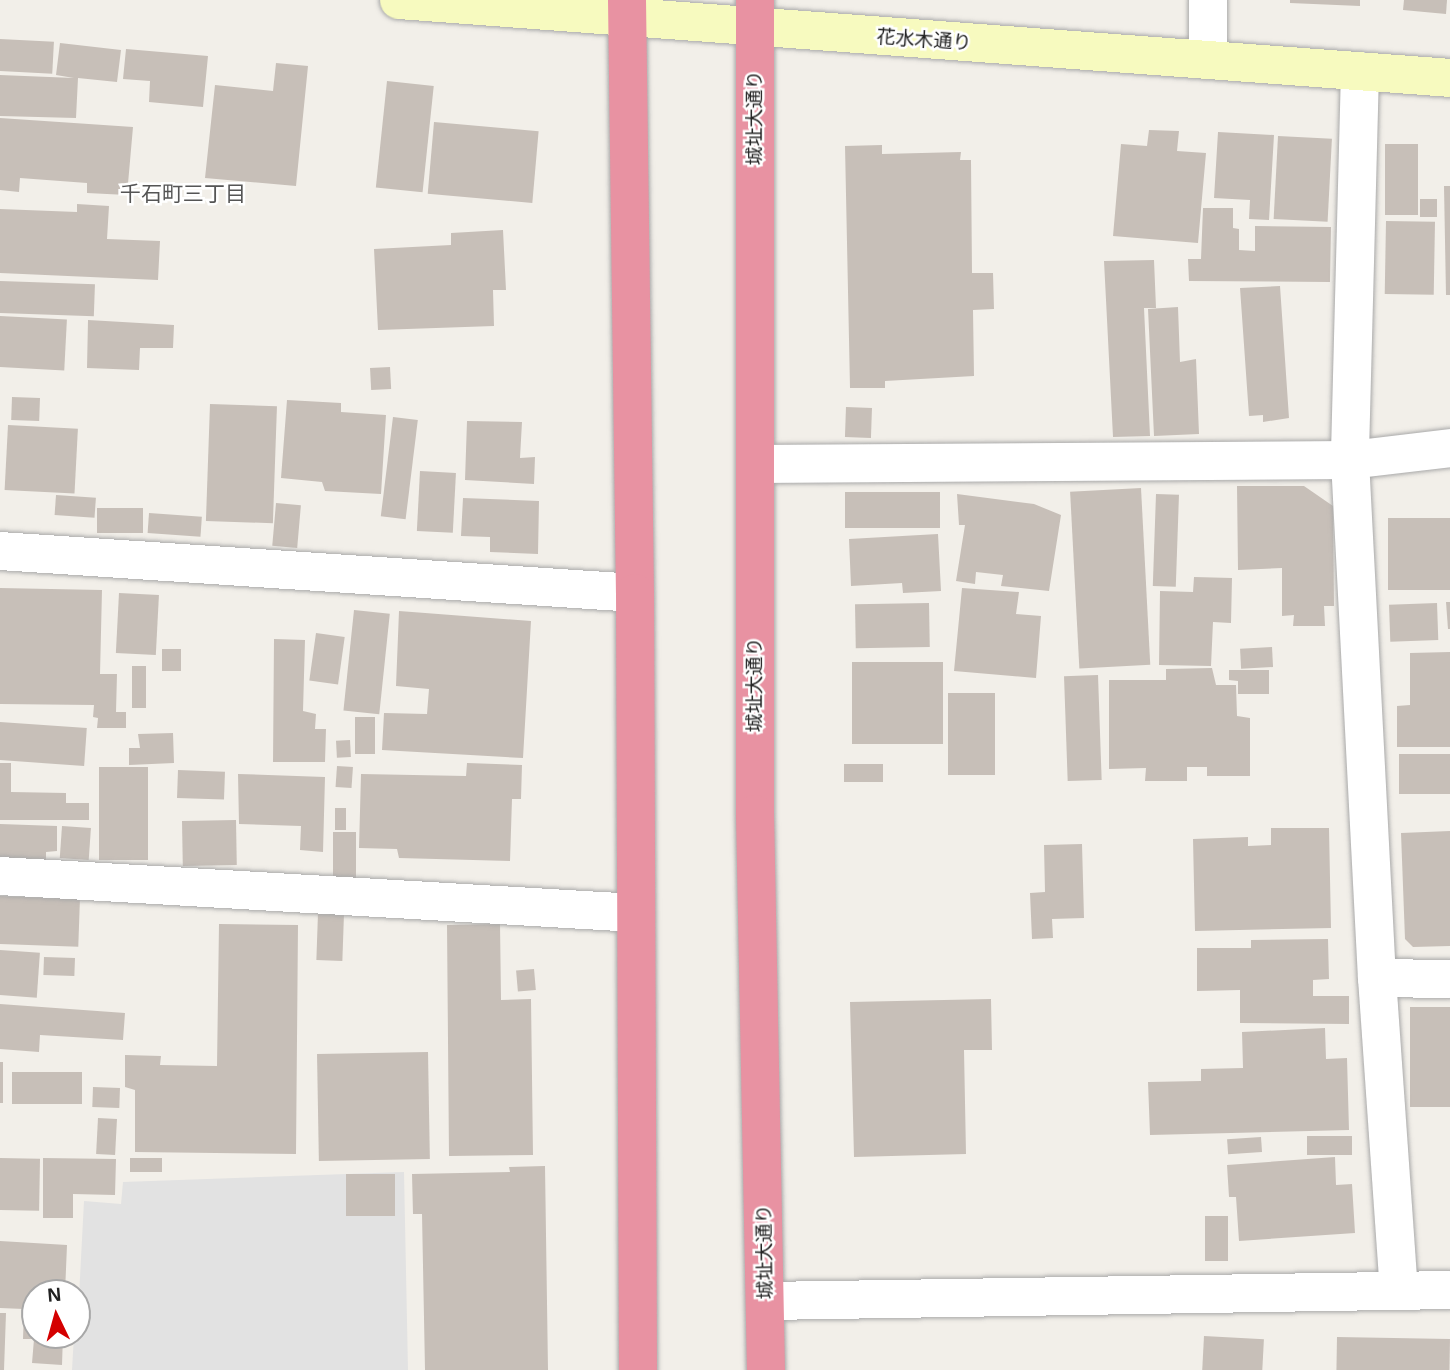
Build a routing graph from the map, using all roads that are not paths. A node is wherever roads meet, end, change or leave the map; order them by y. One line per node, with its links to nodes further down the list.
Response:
1 (399, 0): 3 (street, 花水木通り)
2 (1208, 0): 5 (street)
3 (627, 8): 4 (street, 花水木通り); 12 (highway)
4 (755, 13): 5 (street, 花水木通り); 10 (highway, 城址大通り)
5 (1208, 60): 6 (street, 花水木通り)
6 (1360, 71): 7 (street, 花水木通り); 9 (street)
7 (1450, 78)
8 (1450, 448): 9 (street)
9 (1350, 460): 10 (street); 15 (street)
10 (755, 464): 19 (highway, 城址大通り)
11 (0, 551): 12 (street)
12 (635, 593): 14 (highway)
13 (0, 876): 14 (street)
14 (635, 913): 20 (highway)
15 (1377, 978): 16 (street); 17 (street)
16 (1450, 979)
17 (1399, 1290): 18 (street); 19 (street)
18 (1450, 1290)
19 (766, 1301): 21 (highway, 城址大通り)
20 (638, 1370)
21 (766, 1370)

